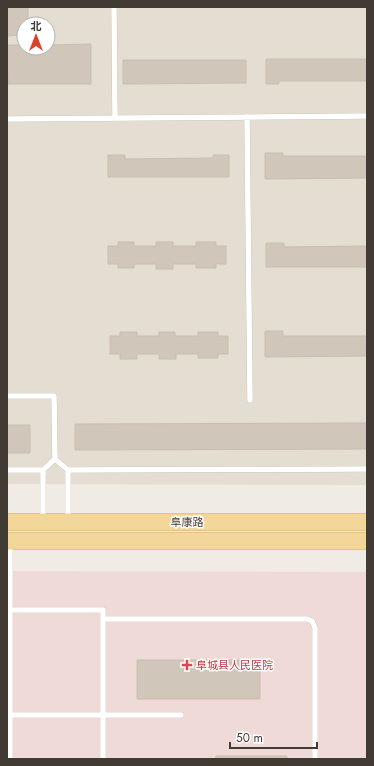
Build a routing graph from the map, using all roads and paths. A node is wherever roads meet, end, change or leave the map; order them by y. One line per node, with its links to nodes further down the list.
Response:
1 (114, 7): 4 (lane)
2 (367, 116): 3 (lane)
3 (248, 117): 4 (lane); 7 (lane)
4 (115, 118): 5 (lane)
5 (7, 119)
6 (7, 396): 8 (lane)
7 (250, 400)
8 (55, 459): 11 (lane); 12 (lane)
9 (367, 469): 12 (lane)
10 (7, 470): 11 (lane)
11 (43, 470): 14 (lane)
12 (68, 470): 15 (lane)
13 (7, 522): 14 (main road, 阜康路)
14 (43, 522): 15 (main road, 阜康路)
15 (68, 522): 16 (main road, 阜康路)
16 (367, 522)
17 (8, 541): 18 (main road, 阜康路); 19 (lane)
18 (367, 541)
19 (10, 610): 20 (lane); 21 (lane)
20 (103, 619): 22 (lane); 26 (lane)
21 (10, 715): 22 (lane); 24 (lane)
22 (103, 715): 23 (lane); 25 (lane)
23 (181, 715)
24 (10, 759)
25 (103, 759)
26 (315, 759)

